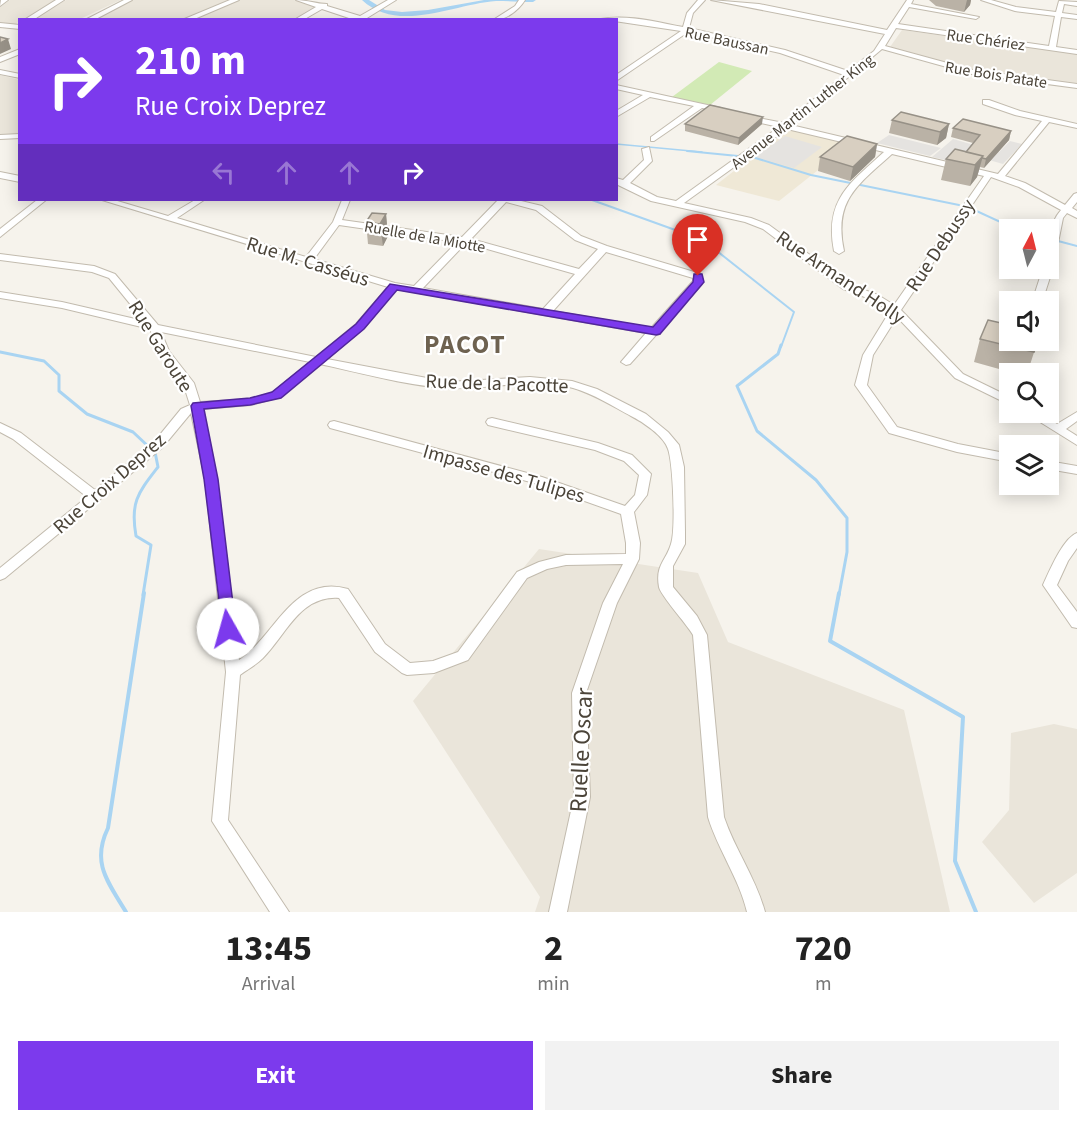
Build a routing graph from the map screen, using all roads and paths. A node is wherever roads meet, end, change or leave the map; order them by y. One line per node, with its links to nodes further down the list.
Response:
1 (5, 0): 13 (street)
2 (61, 0): 18 (street)
3 (129, 0): 19 (street)
4 (236, 0): 20 (street)
5 (299, 0): 14 (street)
6 (393, 0): 23 (street)
7 (702, 0): 29 (street)
8 (714, 0): 30 (street)
9 (984, 0): 15 (street)
10 (521, 2): 24 (street)
11 (908, 2): 16 (street); 28 (street, Avenue Martin Luther King)
12 (1077, 3): 15 (street)
13 (0, 4)
14 (327, 5): 21 (street); 22 (street)
15 (1058, 15): 17 (street); 32 (street)
16 (976, 17)
17 (1077, 17)
18 (30, 18)
19 (92, 18)
20 (190, 18)
21 (301, 18)
22 (360, 18)
23 (363, 18)
24 (499, 18)
25 (606, 18): 29 (street, Rue Baussan)
26 (0, 25): 27 (street)
27 (18, 26)
28 (895, 26): 30 (street, Avenue Martin Luther King); 32 (street, Rue Chériez)
29 (685, 31): 37 (street, Rue Baussan); 39 (street)
30 (890, 33): 31 (street, Avenue Martin Luther King)
31 (882, 47): 37 (street, Avenue Martin Luther King); 40 (street, Rue Bois Patate)
32 (1052, 49): 34 (street, Rue Chériez)
33 (18, 52): 35 (street)
34 (1077, 52)
35 (0, 60)
36 (0, 72): 38 (street)
37 (849, 74): 47 (street, Avenue Martin Luther King)
38 (18, 76)
39 (618, 78)
40 (1077, 86)
41 (618, 87): 42 (street)
42 (648, 94): 44 (street); 45 (street)
43 (986, 102): 46 (street)
44 (700, 106): 47 (street); 51 (street)
45 (618, 114)
46 (1047, 119): 48 (street); 55 (street, Rue Debussy)
47 (787, 125): 53 (street); 65 (street, Avenue Martin Luther King)
48 (1077, 126)
49 (18, 136): 50 (street)
50 (0, 137)
51 (654, 139)
52 (646, 149): 57 (street)
53 (891, 151): 55 (street); 75 (street)
54 (0, 175): 56 (street)
55 (994, 175): 66 (street); 82 (street, Rue Debussy)
56 (18, 179)
57 (620, 182): 65 (street, Rue Armand Holly)
58 (1077, 196): 66 (street)
59 (41, 201): 71 (street)
60 (116, 201): 68 (street, Rue M. Casséus)
61 (198, 201): 68 (street)
62 (346, 201): 70 (street)
63 (502, 201): 73 (street)
64 (512, 201): 74 (street)
65 (676, 205): 82 (street, Rue Armand Holly)
66 (1064, 209): 67 (street); 69 (street)
67 (1077, 215)
68 (170, 219): 77 (street, Rue M. Casséus)
69 (1059, 219)
70 (337, 222): 73 (street, Ruelle de la Miotte); 77 (street)
71 (5, 226): 72 (street)
72 (0, 234)
73 (465, 240): 78 (street, Ruelle de la Miotte); 80 (street)
74 (604, 248): 78 (street); 85 (street)
75 (839, 251)
76 (0, 257): 84 (street, Rue Garoute)
77 (309, 260): 79 (street, Rue M. Casséus)
78 (582, 273): 83 (street)
79 (394, 286): 80 (street, Rue M. Casséus); 86 (street)
80 (415, 291): 83 (street, Rue M. Casséus)
81 (0, 295): 84 (street, Rue de la Pacotte)
82 (896, 310): 88 (street, Rue Armand Holly); 97 (street, Rue Debussy)
83 (545, 313): 85 (street, Rue M. Casséus)
84 (154, 327): 86 (street, Rue de la Pacotte); 89 (street, Rue Garoute)
85 (656, 332): 87 (street)
86 (318, 361): 89 (street); 109 (street, Rue de la Pacotte)
87 (626, 362)
88 (999, 396)
89 (197, 406): 100 (street, Rue Croix Deprez); 106 (street, Rue Garoute)
90 (1077, 416): 95 (street)
91 (492, 422): 101 (street)
92 (1050, 423): 95 (street)
93 (334, 425): 101 (street, Impasse des Tulipes)
94 (0, 427): 100 (street)
95 (1059, 428): 96 (street)
96 (1077, 441)
97 (999, 456)
98 (1059, 467): 99 (street)
99 (1077, 470)
100 (94, 496): 104 (street, Rue Croix Deprez)
101 (627, 511): 103 (street)
102 (1077, 538): 105 (street)
103 (632, 559): 106 (street); 108 (street, Ruelle Oscar)
104 (0, 575)
105 (1075, 618)
106 (233, 672): 107 (street, Rue Garoute)
107 (280, 912)
108 (558, 912)
109 (756, 912)

